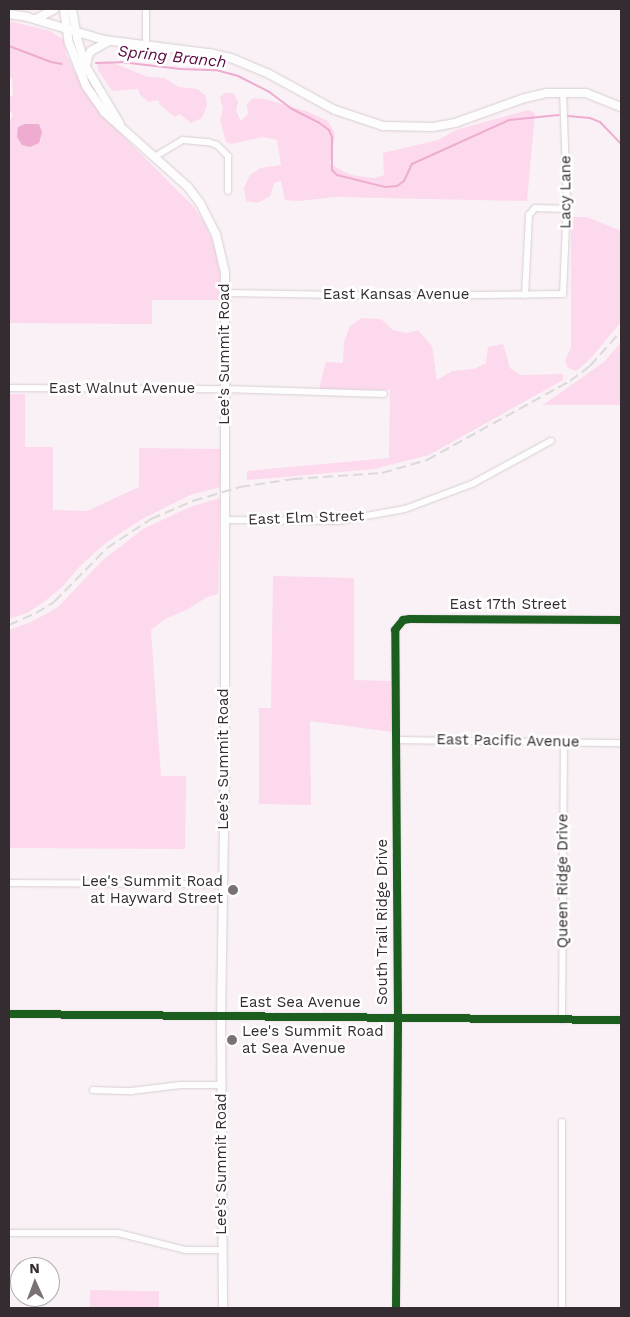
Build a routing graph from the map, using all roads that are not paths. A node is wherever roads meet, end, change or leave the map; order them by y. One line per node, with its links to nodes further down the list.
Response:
1 (55, 9): 6 (main road)
2 (64, 9): 7 (main road, Lee's Summit Road)
3 (72, 9): 8 (main road)
4 (146, 9): 10 (street)
5 (9, 14): 6 (main road)
6 (36, 19): 7 (main road)
7 (66, 28): 8 (main road); 14 (main road, Lee's Summit Road)
8 (76, 31): 9 (main road); 11 (main road)
9 (109, 41): 10 (main road); 11 (main road)
10 (146, 47): 12 (main road)
11 (86, 67): 14 (main road)
12 (563, 92): 13 (main road); 17 (street, Lacy Lane)
13 (621, 107)
14 (120, 124): 15 (main road, Lee's Summit Road)
15 (156, 156): 16 (street); 19 (main road, Lee's Summit Road)
16 (228, 191)
17 (567, 209): 18 (street, Lacy Lane); 20 (street)
18 (564, 292): 20 (street, East Kansas Avenue)
19 (227, 293): 20 (street, East Kansas Avenue); 22 (main road, Lee's Summit Road)
20 (525, 295)
21 (9, 388): 22 (street, East Walnut Avenue)
22 (225, 389): 23 (street, East Walnut Avenue); 25 (main road, Lee's Summit Road)
23 (384, 394)
24 (551, 441): 25 (street, East Elm Street)
25 (225, 520): 32 (main road, Lee's Summit Road)
26 (621, 620): 27 (street, East 17th Street)
27 (398, 626): 28 (street, South Trail Ridge Drive)
28 (396, 740): 29 (street, East Pacific Avenue); 35 (street, South Trail Ridge Drive)
29 (564, 742): 30 (street, East Pacific Avenue); 36 (street, Queen Ridge Drive)
30 (621, 743)
31 (9, 883): 32 (street)
32 (223, 884): 34 (main road, Lee's Summit Road)
33 (9, 1014): 34 (street, East Sea Avenue)
34 (221, 1016): 35 (street, East Sea Avenue); 38 (main road, Lee's Summit Road)
35 (398, 1018): 36 (street, East Sea Avenue); 44 (street, South Trail Ridge Drive)
36 (562, 1020): 37 (street, East Sea Avenue)
37 (621, 1020)
38 (221, 1086): 39 (street); 42 (main road, Lee's Summit Road)
39 (92, 1090)
40 (562, 1122): 45 (street)
41 (9, 1233): 42 (street)
42 (222, 1250): 43 (main road, Lee's Summit Road)
43 (223, 1308)
44 (396, 1308)
45 (562, 1308)

